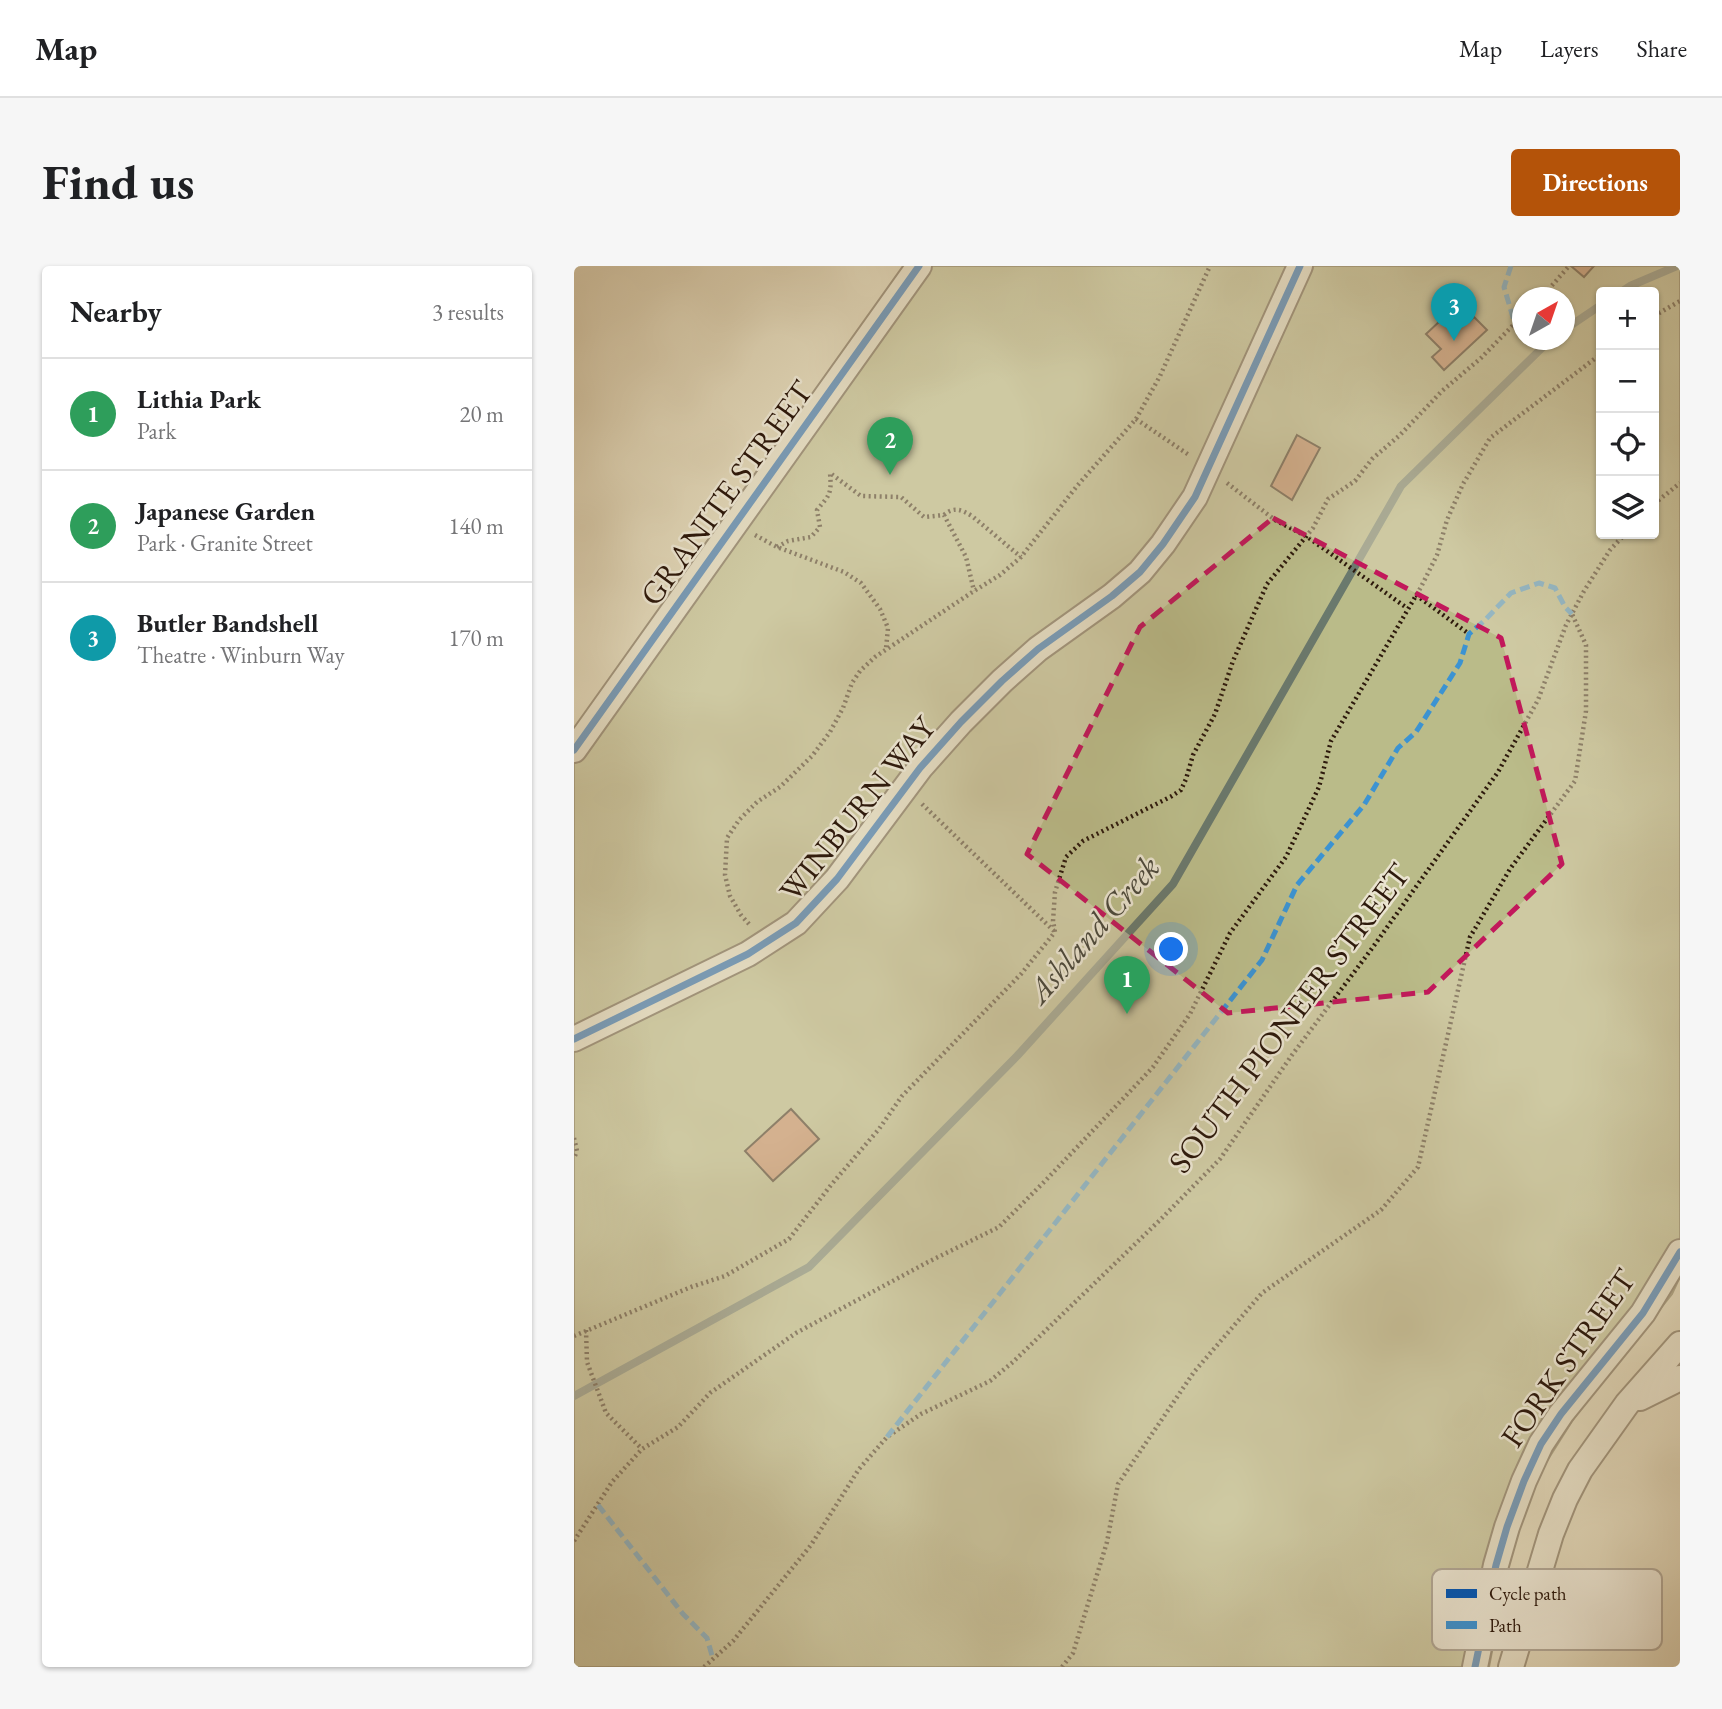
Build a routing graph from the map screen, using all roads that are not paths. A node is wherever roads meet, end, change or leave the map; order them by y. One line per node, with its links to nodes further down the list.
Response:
1 (919, 266): 3 (street, GRANITE STREET)
2 (1300, 266): 4 (street, WINBURN WAY)
3 (574, 750)
4 (574, 1039)
5 (1680, 1252): 9 (street, FORK STREET)
6 (1680, 1344): 8 (street)
7 (1680, 1378): 8 (street)
8 (1627, 1404): 10 (street)
9 (1495, 1569)
10 (1541, 1569)
11 (1516, 1650): 12 (street)
12 (1511, 1667)

